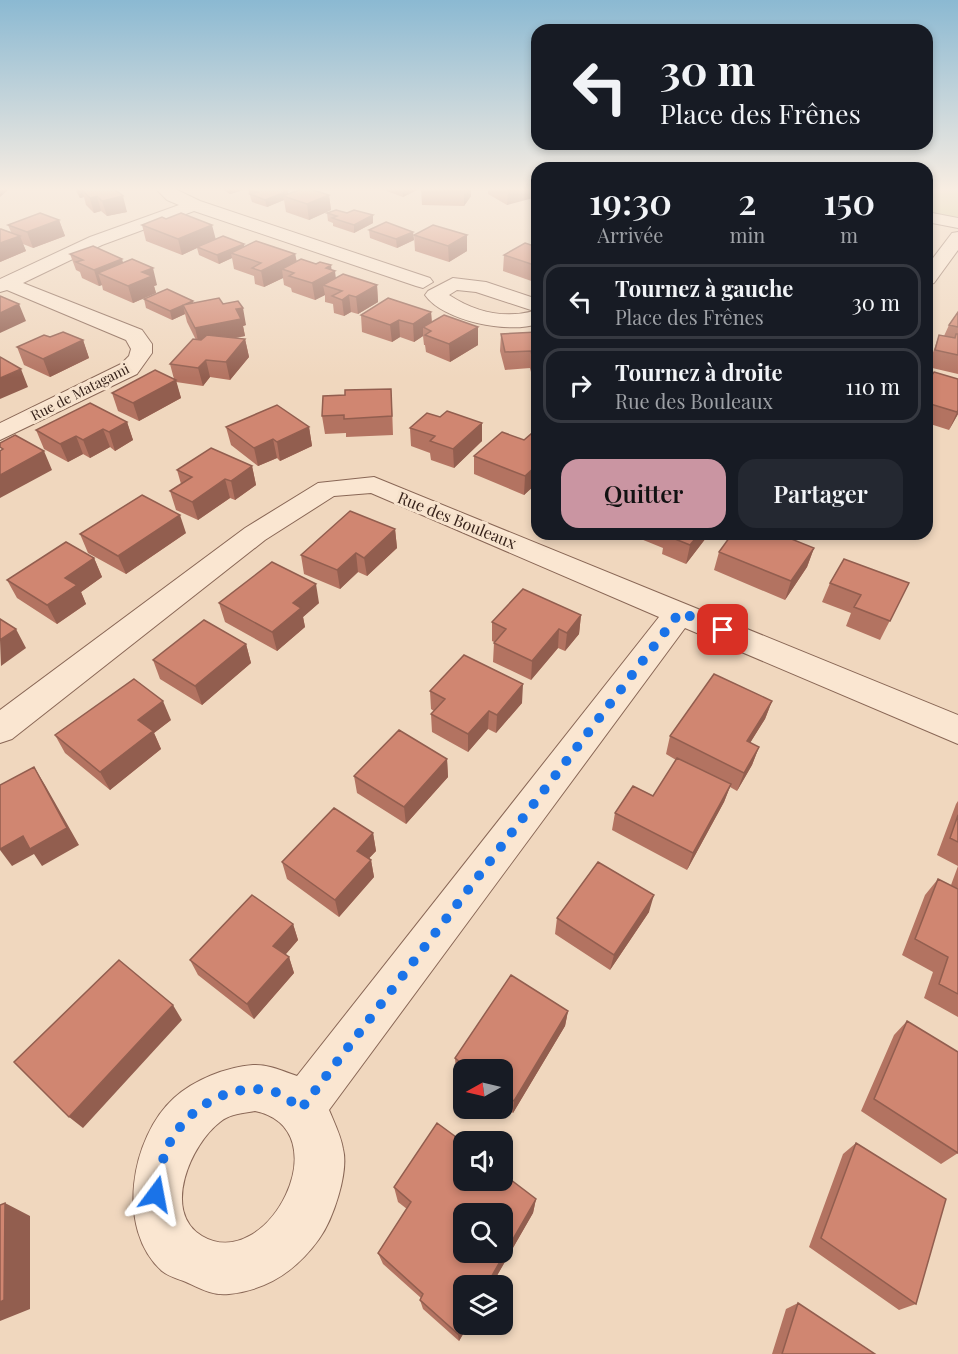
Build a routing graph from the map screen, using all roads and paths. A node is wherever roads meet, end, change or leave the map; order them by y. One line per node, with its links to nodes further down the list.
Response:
1 (74, 251): 6 (street, Rue de Matagami)
2 (331, 251): 5 (street)
3 (948, 251): 4 (street)
4 (933, 271)
5 (423, 282)
6 (3, 285): 9 (street, Rue de Matagami)
7 (531, 304): 8 (street)
8 (531, 320)
9 (0, 433)
10 (680, 612): 11 (street, Rue des Bouleaux); 12 (street, Rue des Bouleaux); 13 (street)
11 (0, 729)
12 (958, 730)
13 (301, 1109)

